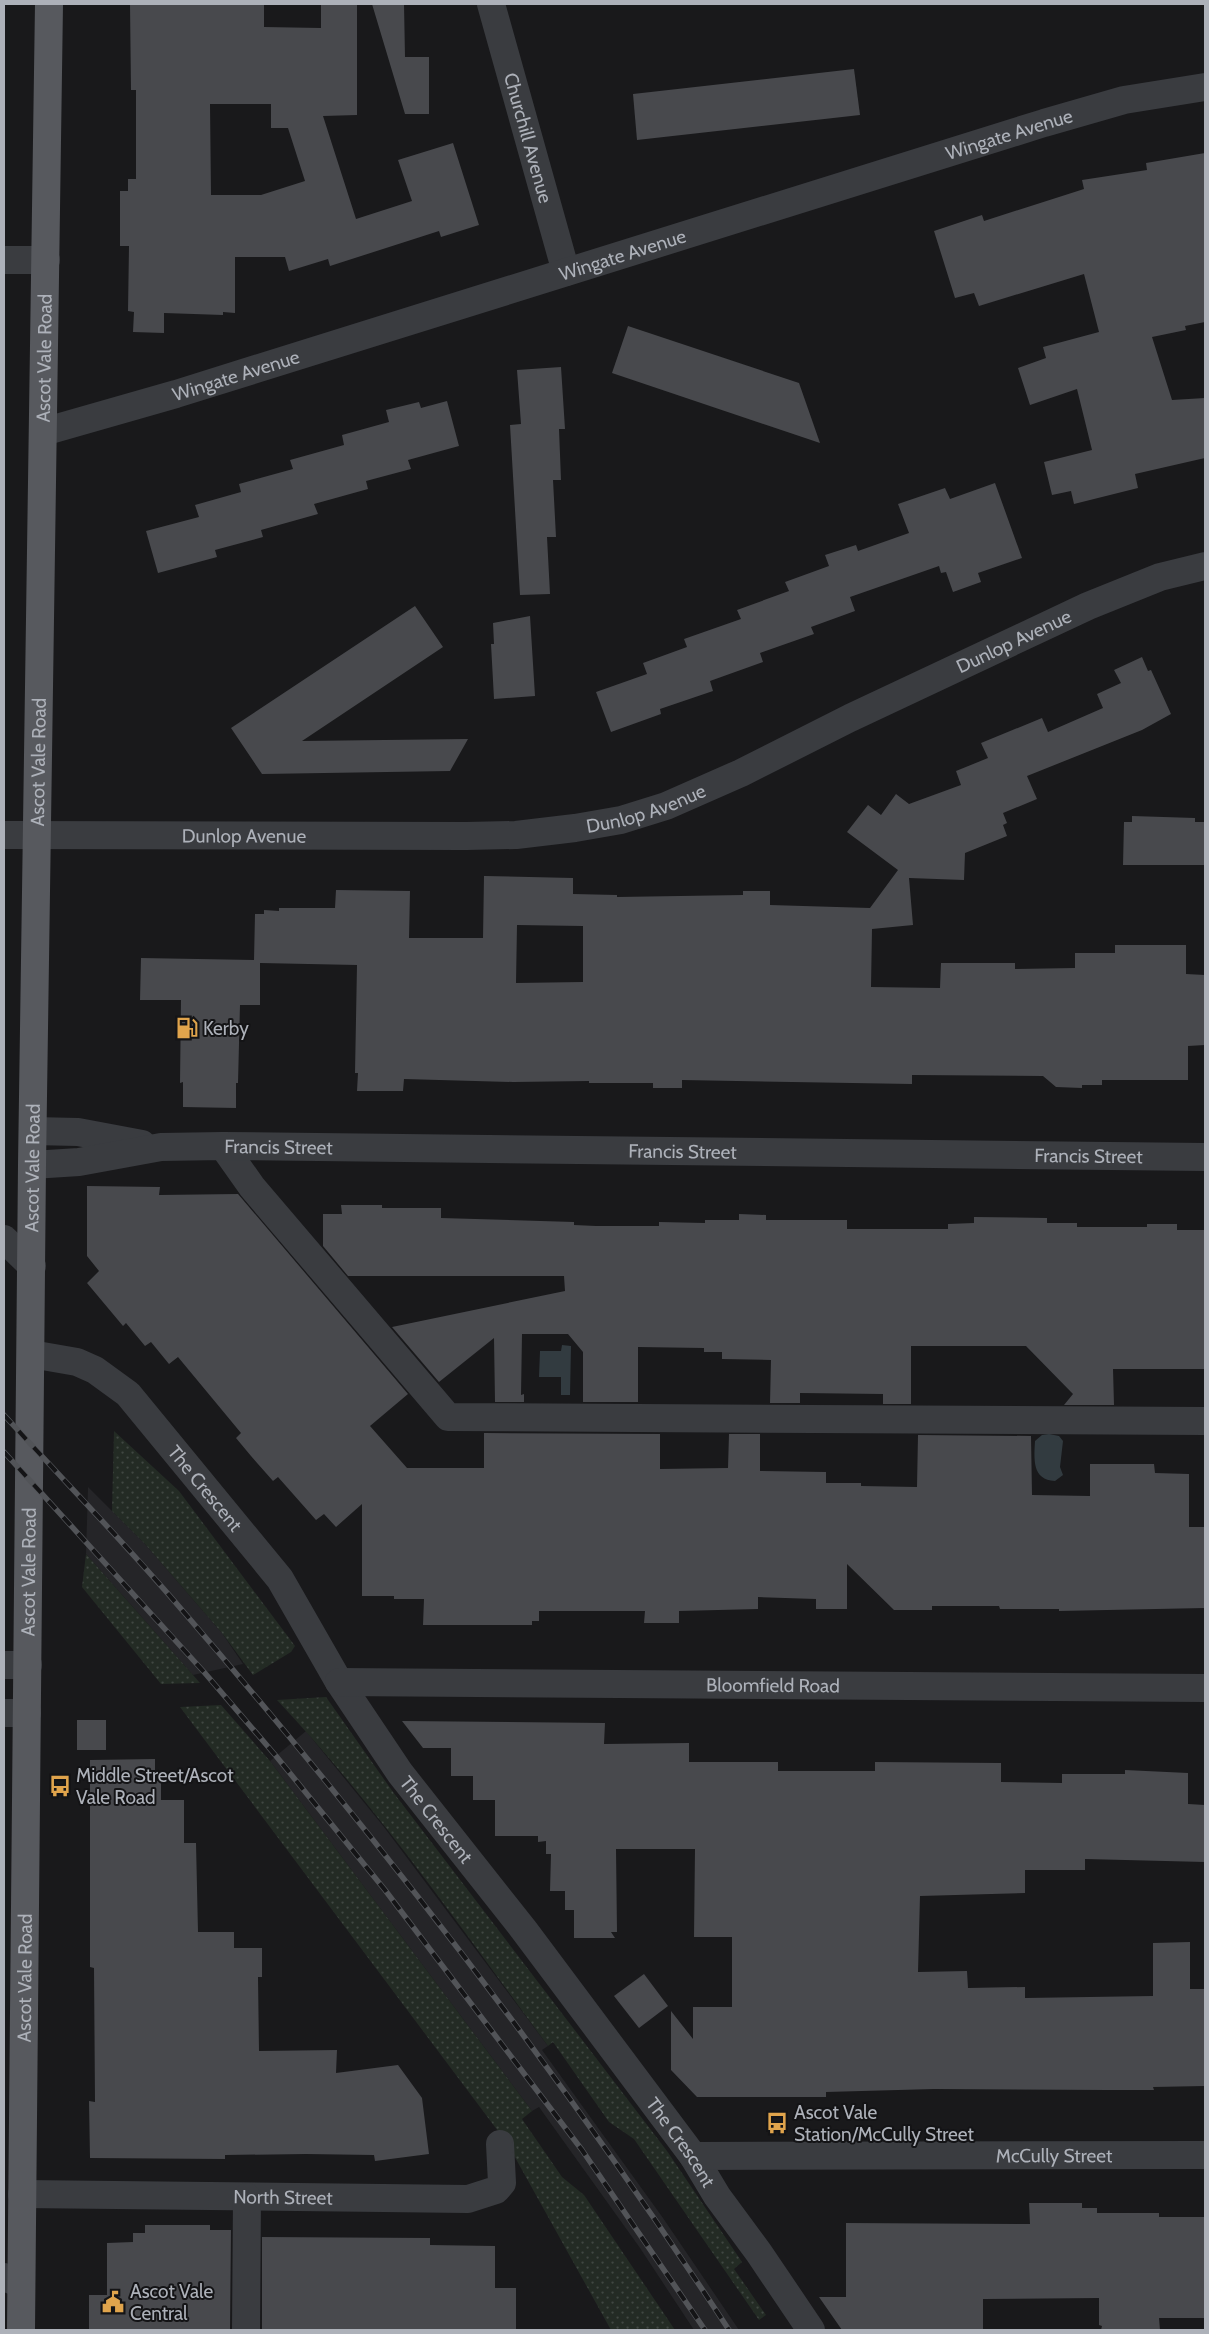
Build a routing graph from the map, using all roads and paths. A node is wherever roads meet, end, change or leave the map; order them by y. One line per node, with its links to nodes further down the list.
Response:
1 (49, 4): 5 (main road, Ascot Vale Road)
2 (491, 4): 6 (street, Churchill Avenue)
3 (1205, 87): 6 (street, Wingate Avenue)
4 (4, 260): 5 (street)
5 (46, 260): 7 (main road, Ascot Vale Road)
6 (566, 272): 7 (street, Wingate Avenue)
7 (43, 432): 10 (main road, Ascot Vale Road)
8 (1205, 566): 10 (street, Dunlop Avenue)
9 (4, 835): 10 (street, Dunlop Avenue)
10 (36, 835): 11 (main road, Ascot Vale Road)
11 (33, 1131): 13 (street, Francis Street); 15 (main road, Ascot Vale Road)
12 (223, 1146): 13 (street, Francis Street); 14 (street, Francis Street); 19 (street)
13 (161, 1147): 15 (street, Francis Street)
14 (1205, 1157)
15 (32, 1165): 17 (main road, Ascot Vale Road)
16 (4, 1239): 17 (street)
17 (32, 1266): 18 (main road, Ascot Vale Road)
18 (30, 1354): 20 (main road, Ascot Vale Road); 21 (street, The Crescent)
19 (1205, 1421)
20 (16, 1665): 23 (main road, Ascot Vale Road)
21 (339, 1682): 22 (street, Bloomfield Road); 25 (street, The Crescent)
22 (1205, 1688)
23 (15, 1713): 28 (main road, Ascot Vale Road)
24 (500, 2144): 27 (street, North Street)
25 (692, 2156): 26 (street, McCully Street); 32 (street, The Crescent)
26 (1205, 2156)
27 (247, 2197): 28 (street, North Street); 31 (street)
28 (16, 2206): 29 (main road, Ascot Vale Road)
29 (13, 2280): 30 (main road, Ascot Vale Road)
30 (21, 2330)
31 (246, 2330)
32 (811, 2330)

